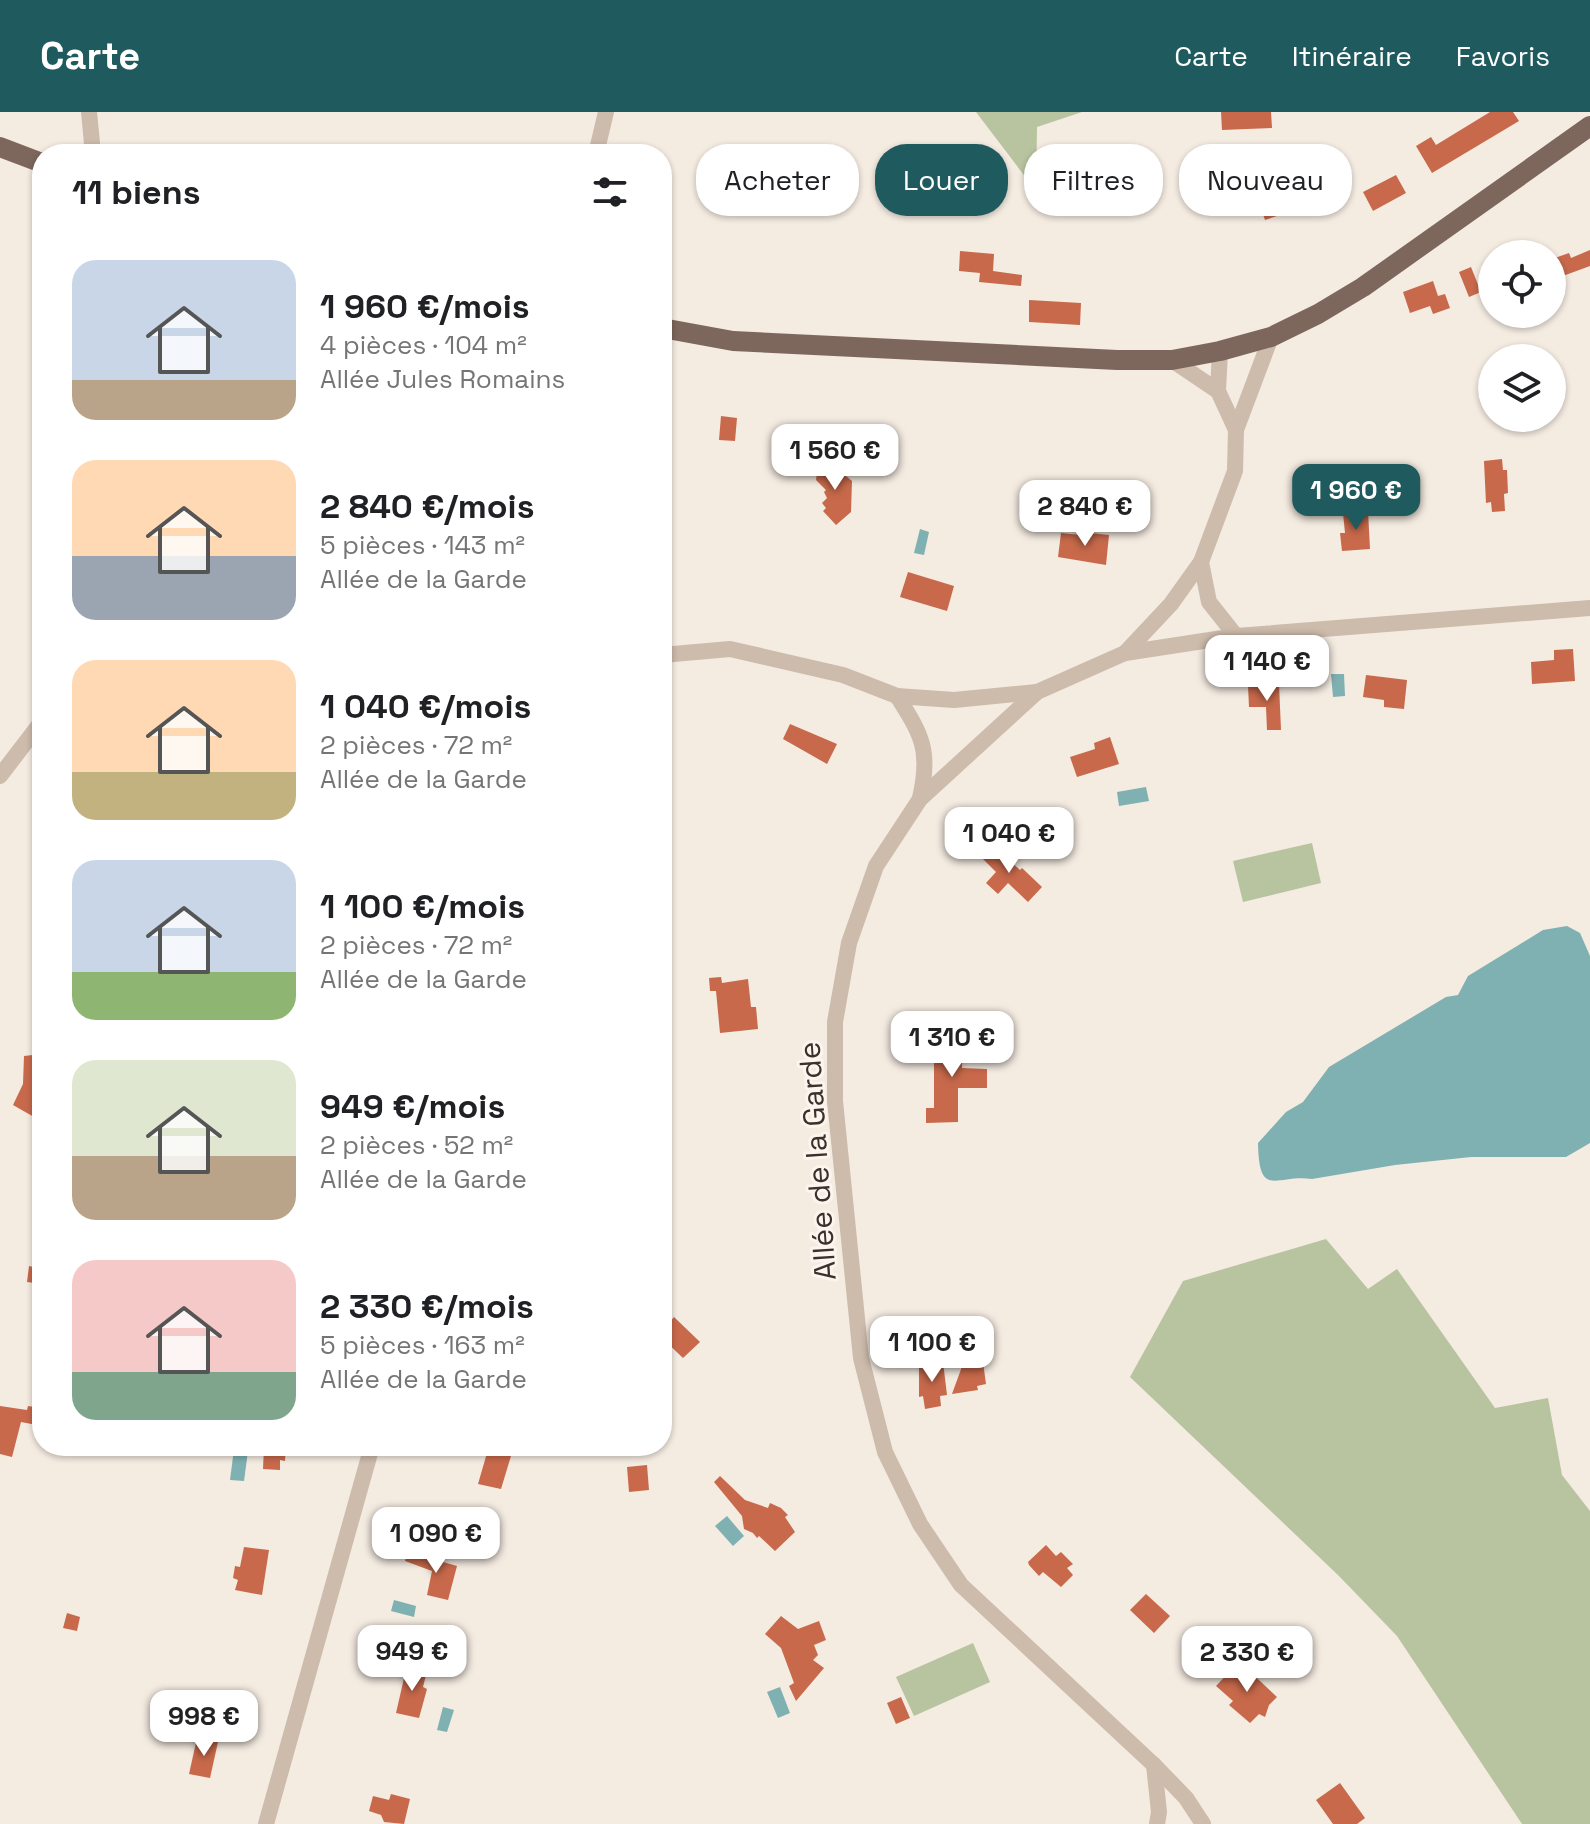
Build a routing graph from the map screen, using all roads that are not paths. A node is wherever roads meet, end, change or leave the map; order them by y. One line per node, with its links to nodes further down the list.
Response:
1 (89, 112): 4 (street)
2 (606, 112): 5 (street)
3 (1590, 126): 9 (main road)
4 (92, 144)
5 (598, 144)
6 (0, 147): 7 (main road)
7 (32, 159)
8 (672, 330): 11 (main road)
9 (1271, 337): 10 (main road); 13 (street, Allée de la Garde)
10 (1220, 351): 11 (main road); 12 (street, Allée de la Garde)
11 (1172, 360): 12 (street)
12 (1218, 391): 13 (street, Allée de la Garde)
13 (1236, 430): 14 (street, Allée de la Garde)
14 (1201, 562): 16 (street); 17 (street, Allée de la Garde)
15 (1590, 608): 16 (street)
16 (1236, 636): 17 (street)
17 (1125, 653): 19 (street, Allée de la Garde)
18 (672, 654): 20 (street, Allée de la Garde)
19 (1037, 692): 20 (street, Allée de la Garde); 23 (street, Allée de la Garde)
20 (897, 696): 23 (street, Allée de la Garde)
21 (32, 734): 22 (street)
22 (0, 776)
23 (920, 799): 25 (street, Allée de la Garde)
24 (369, 1456): 26 (street)
25 (1154, 1765): 27 (street); 28 (street, Allée de la Garde)
26 (266, 1824)
27 (1157, 1824)
28 (1203, 1824)

